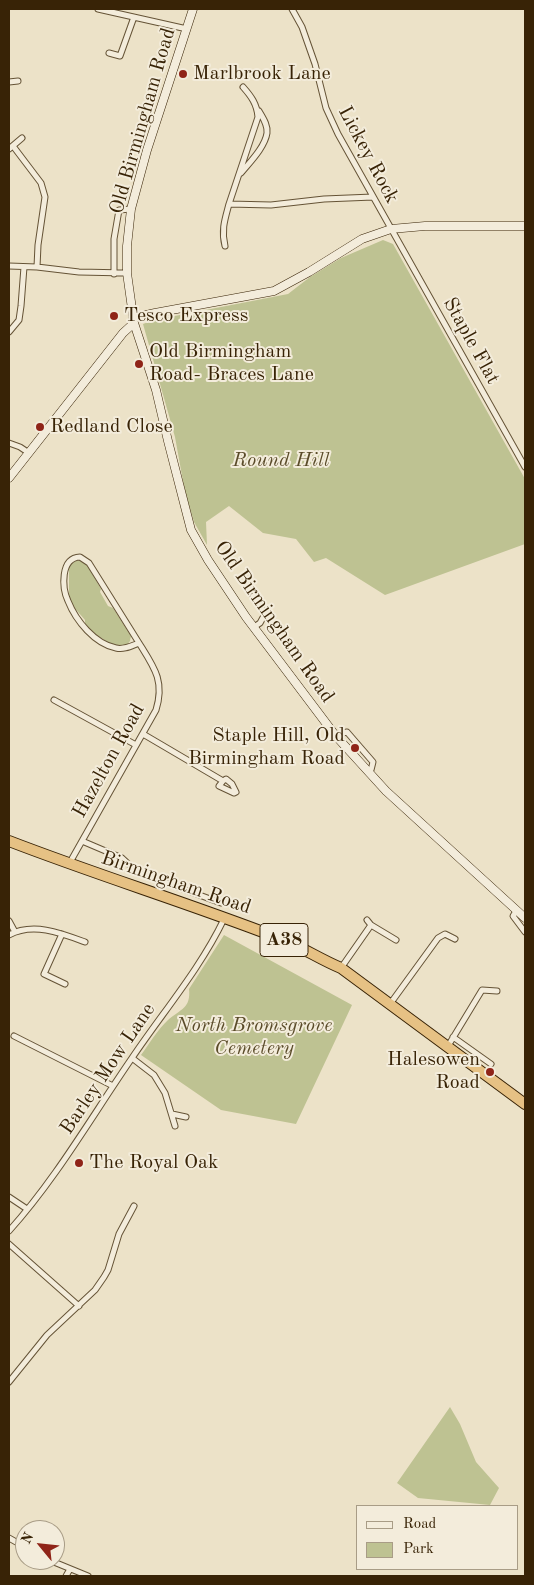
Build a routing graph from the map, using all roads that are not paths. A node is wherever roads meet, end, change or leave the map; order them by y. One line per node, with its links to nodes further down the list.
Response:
1 (98, 9): 4 (street)
2 (193, 9): 5 (main road, Old Birmingham Road)
3 (292, 9): 14 (street, Lickey Rock)
4 (134, 17): 5 (street); 6 (street)
5 (187, 29): 16 (main road, Old Birmingham Road)
6 (109, 53)
7 (18, 81): 8 (street)
8 (9, 82)
9 (242, 87): 10 (street)
10 (258, 109): 13 (street); 13 (street)
11 (22, 138): 12 (street)
12 (11, 147): 22 (street)
13 (238, 176): 15 (street)
14 (373, 197): 15 (street); 18 (street, Lickey Rock)
15 (229, 204): 19 (street)
16 (131, 209): 23 (main road, Old Birmingham Road); 24 (street)
17 (525, 226): 18 (main road)
18 (391, 229): 25 (main road); 29 (street, Staple Flat)
19 (225, 246)
20 (9, 266): 21 (street)
21 (24, 267): 22 (street); 26 (street)
22 (37, 267): 24 (street)
23 (127, 273): 24 (street); 25 (main road, Old Birmingham Road)
24 (114, 274)
25 (133, 321): 28 (main road); 32 (main road, Old Birmingham Road)
26 (9, 332)
27 (9, 443): 28 (street)
28 (29, 453): 30 (main road)
29 (525, 467)
30 (9, 478)
31 (253, 596): 32 (street)
32 (254, 627): 42 (main road, Old Birmingham Road)
33 (138, 643): 33 (street, Hazelton Road); 35 (street, Hazelton Road)
34 (54, 700): 36 (street)
35 (142, 734): 36 (street, Hazelton Road); 37 (street)
36 (136, 745): 39 (street, Hazelton Road)
37 (222, 781)
38 (9, 841): 40 (highway, Birmingham Road / A38)
39 (82, 841): 40 (street, Hazelton Road); 41 (street)
40 (69, 864): 44 (highway, Birmingham Road / A38)
41 (221, 903)
42 (516, 911): 43 (main road, Old Birmingham Road); 47 (street)
43 (525, 918)
44 (224, 919): 53 (highway, Birmingham Road / A38); 59 (street, Barley Mow Lane)
45 (9, 921): 46 (street)
46 (15, 932): 48 (street); 49 (street)
47 (525, 932)
48 (62, 934): 52 (street); 54 (street)
49 (9, 935)
50 (455, 939): 56 (street)
51 (396, 940): 53 (street)
52 (85, 942)
53 (341, 968): 56 (highway, Birmingham Road / A38)
54 (65, 984)
55 (497, 991): 58 (street)
56 (390, 1005): 58 (highway, Birmingham Road / A38)
57 (14, 1036): 61 (street)
58 (450, 1042): 60 (street); 62 (highway, Birmingham Road / A38)
59 (132, 1058): 61 (street, Barley Mow Lane); 63 (street)
60 (491, 1064)
61 (113, 1086): 68 (street, Barley Mow Lane)
62 (525, 1104)
63 (172, 1114): 64 (street); 65 (street)
64 (186, 1117)
65 (174, 1126)
66 (9, 1197): 68 (street)
67 (134, 1206): 71 (street)
68 (27, 1210): 69 (street, Barley Mow Lane)
69 (9, 1231)
70 (9, 1244): 71 (street)
71 (79, 1306): 72 (street)
72 (9, 1382)
73 (65, 1567): 74 (street)
74 (70, 1569): 75 (street); 76 (street)
75 (66, 1576)
76 (88, 1576)

